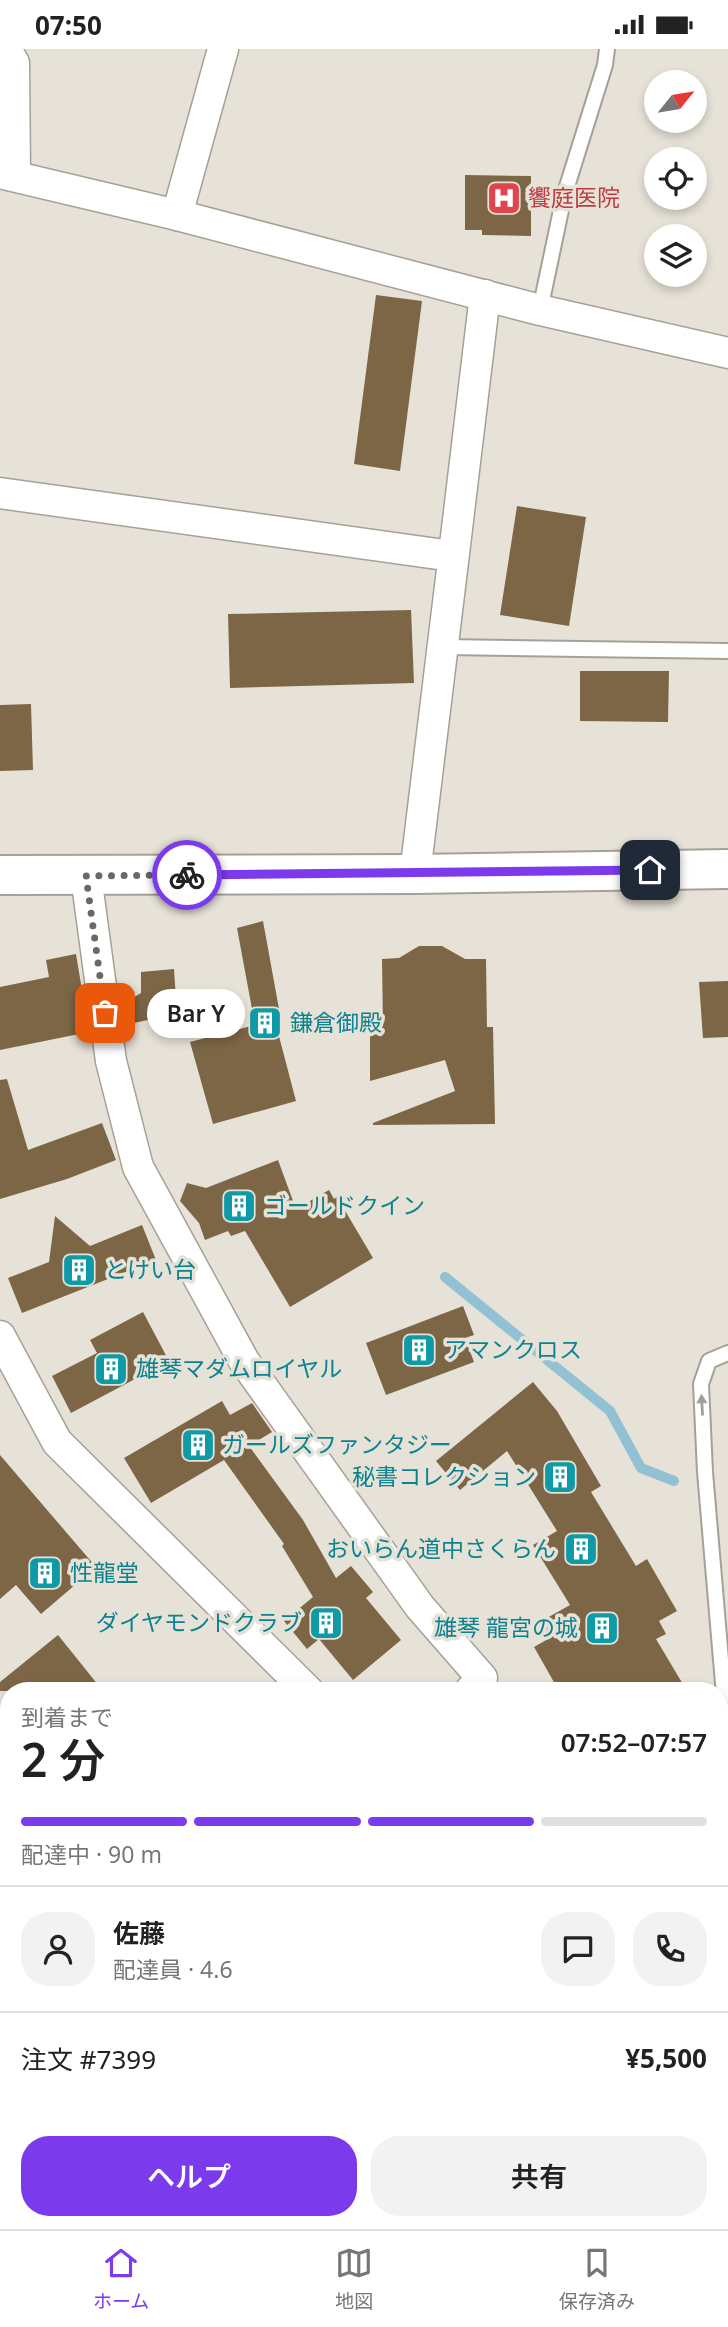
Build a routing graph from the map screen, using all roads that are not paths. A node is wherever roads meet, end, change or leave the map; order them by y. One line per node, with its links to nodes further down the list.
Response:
1 (6, 49): 4 (street)
2 (223, 49): 5 (street)
3 (607, 49): 7 (lane)
4 (8, 174): 5 (street)
5 (177, 215): 6 (street)
6 (485, 295): 7 (street); 10 (street)
7 (540, 310): 8 (street)
8 (728, 353)
9 (0, 493): 10 (street)
10 (452, 556): 11 (street)
11 (445, 647): 12 (lane); 14 (street)
12 (728, 651)
13 (728, 869): 14 (main road)
14 (415, 874): 16 (main road)
15 (0, 876): 16 (main road)
16 (86, 876): 20 (street)
17 (0, 1336): 19 (street)
18 (728, 1353): 21 (lane, one-way to 18)
19 (299, 1682)
20 (479, 1682)
21 (723, 1682)

